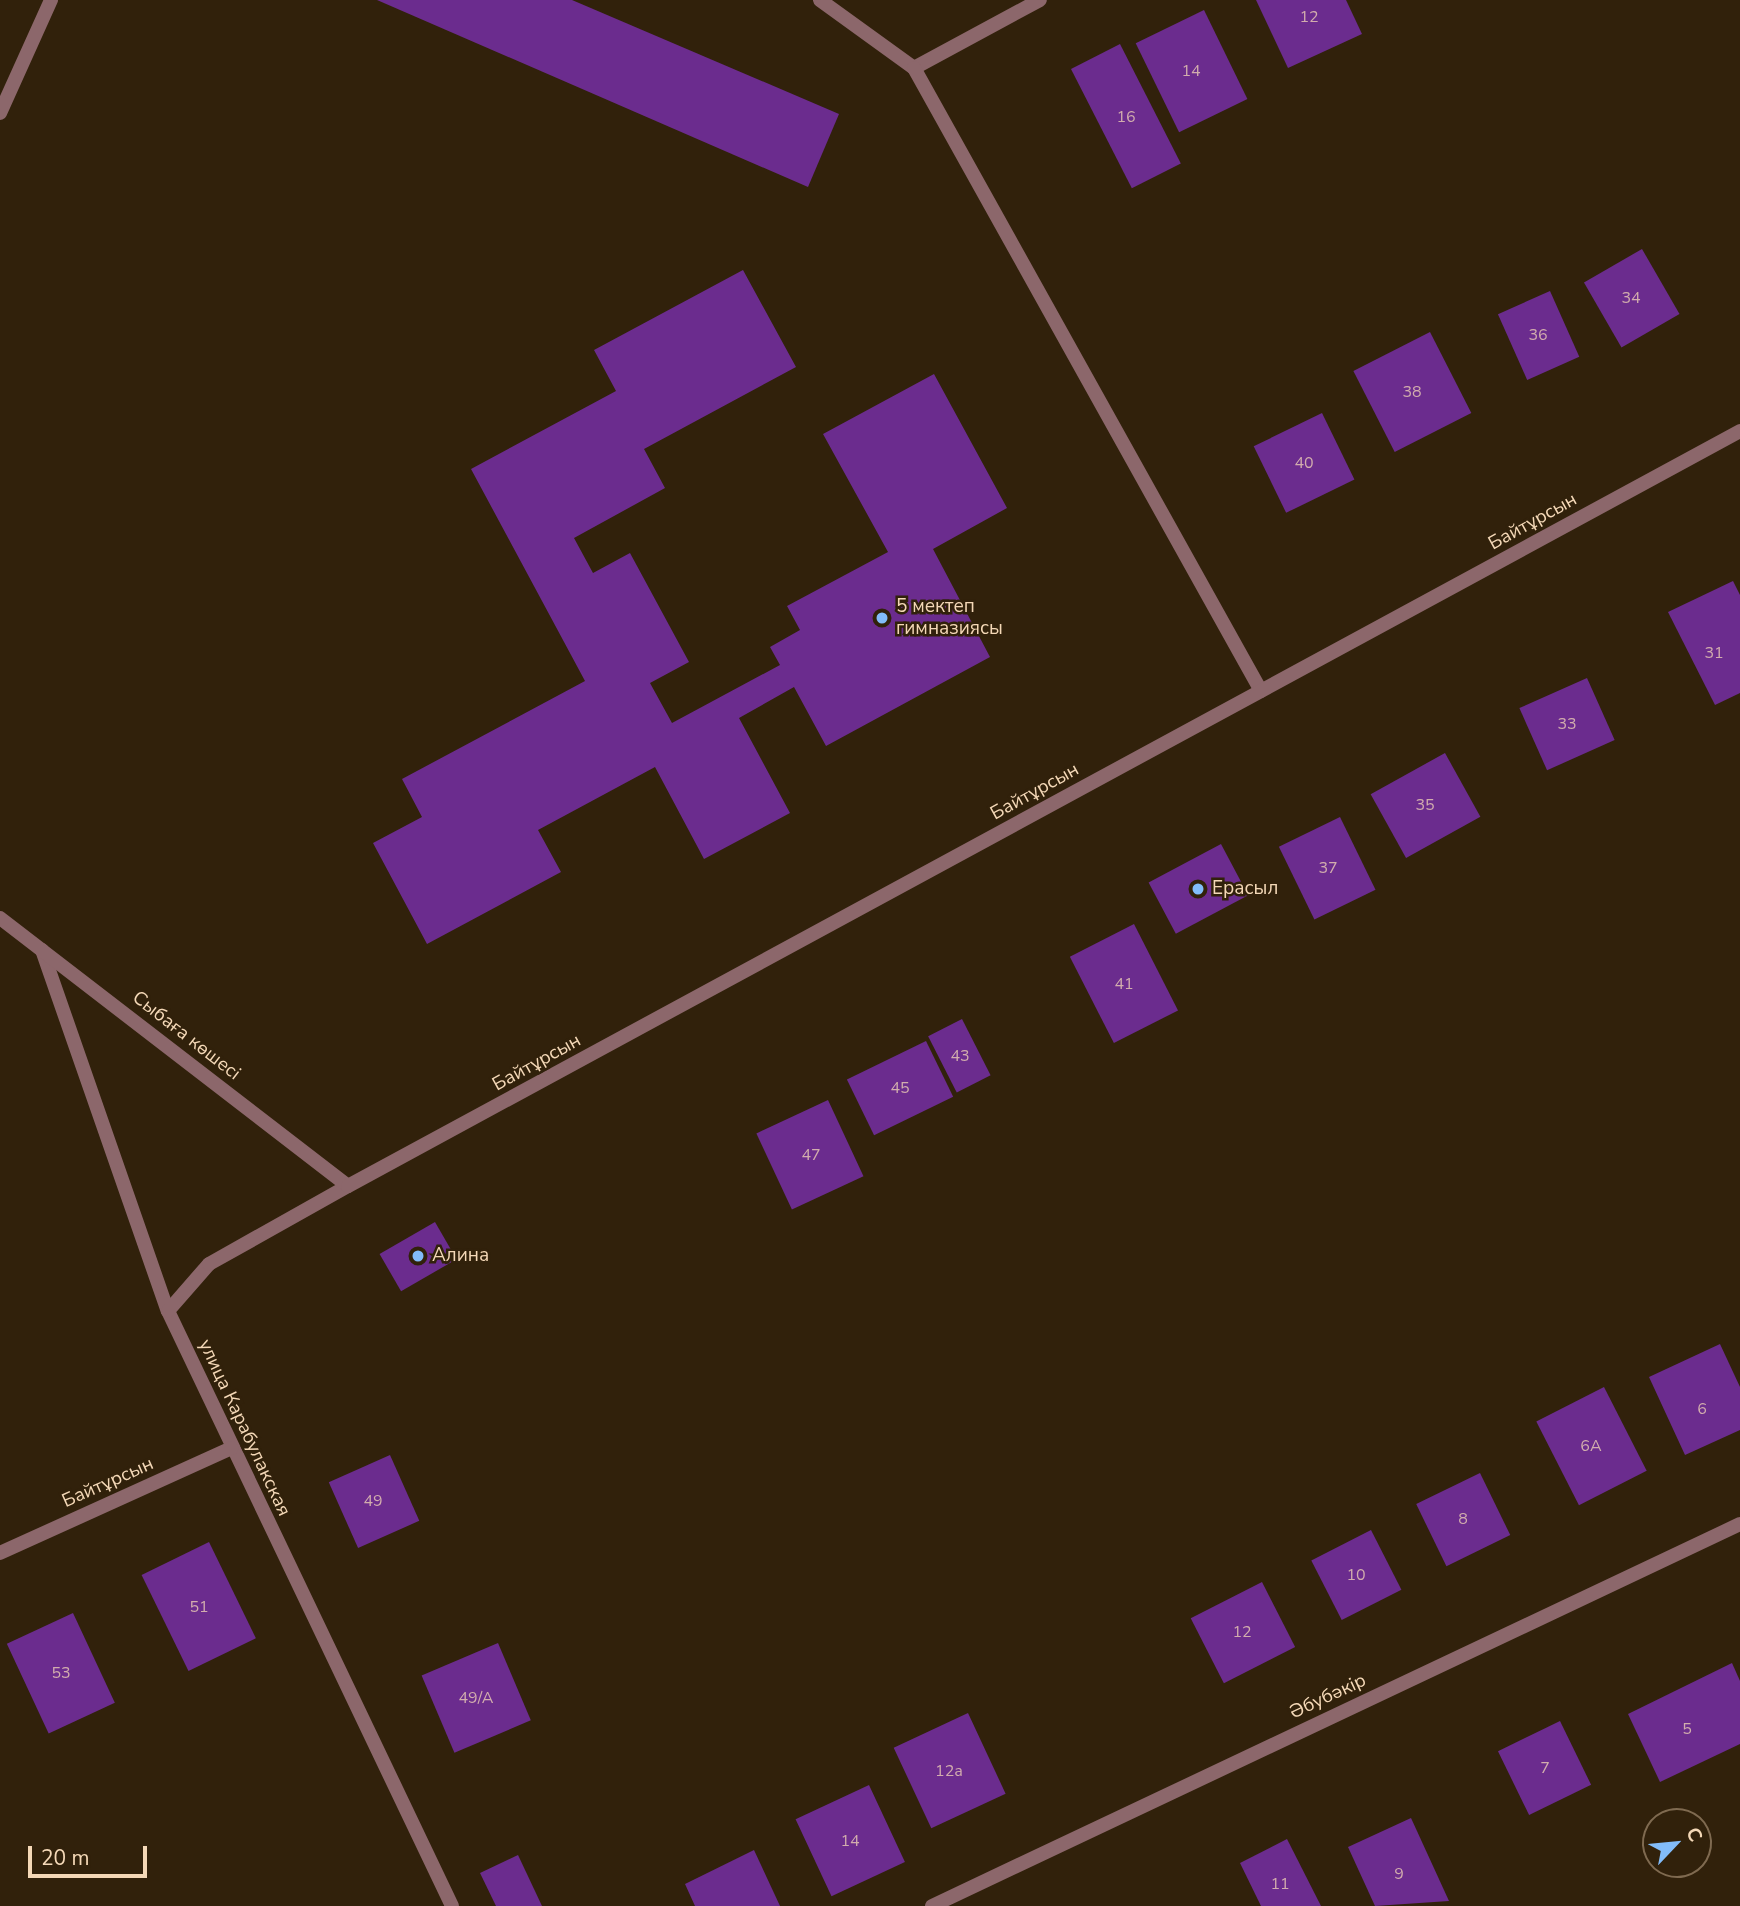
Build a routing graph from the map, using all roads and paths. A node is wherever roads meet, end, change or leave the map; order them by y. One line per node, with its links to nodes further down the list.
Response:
1 (51, 0): 5 (street)
2 (820, 0): 4 (street)
3 (1040, 0): 4 (street)
4 (914, 68): 7 (street)
5 (0, 113)
6 (1740, 431): 7 (street, Байтұрсын)
7 (1261, 691): 10 (street, Байтұрсын)
8 (0, 918): 9 (street, Сыбаға көшесі)
9 (42, 950): 10 (street, Сыбаға көшесі); 11 (street, улица Карабулакская)
10 (348, 1186): 11 (street, Байтұрсын)
11 (168, 1311): 12 (street, улица Карабулакская)
12 (231, 1448): 14 (street, Байтұрсын); 15 (street, улица Карабулакская)
13 (1740, 1524): 16 (street, Әбубәкір)
14 (0, 1553)
15 (452, 1906)
16 (932, 1906)

